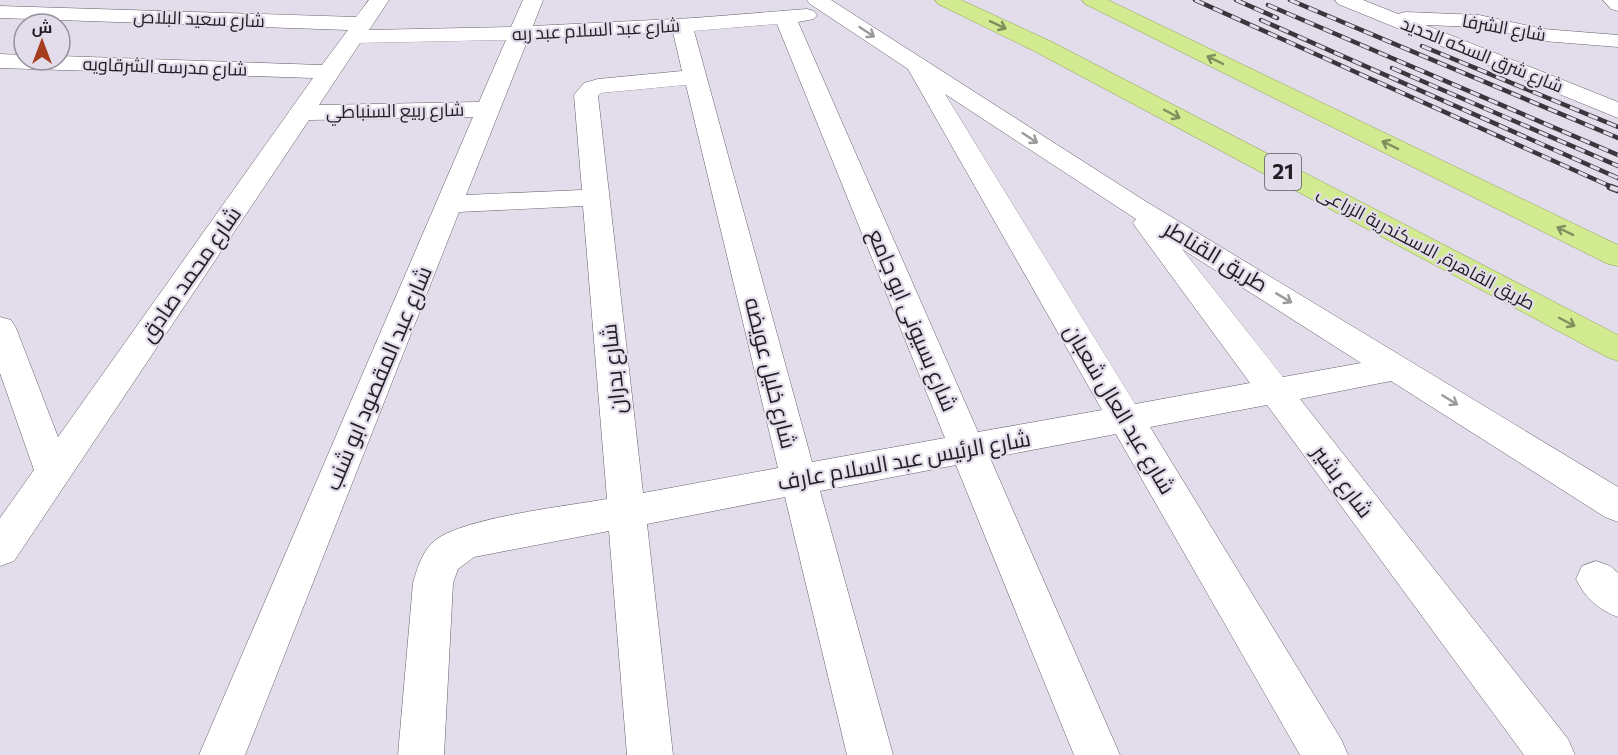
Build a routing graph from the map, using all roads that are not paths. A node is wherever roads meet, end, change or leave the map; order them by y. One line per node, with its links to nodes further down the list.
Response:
1 (9, 0): 10 (street)
2 (192, 0): 14 (street)
3 (379, 0): 19 (street, شارع محمد صادق)
4 (533, 0): 20 (street, شارع عبد المقصود ابو شنب)
5 (945, 0): 34 (highway, طريق القاهرة, الاسكندرية الزراعى / 21, one-way to 34)
6 (1092, 0): 32 (highway, one-way to 6)
7 (1345, 0): 16 (street, شارع شرق السكه الحديد)
8 (1480, 0): 17 (street)
9 (1612, 0): 11 (street)
10 (0, 5)
11 (1618, 5)
12 (827, 6): 15 (street, شارع عبد السلام عبد ربه); 23 (street, طريق القناطر, one-way to 23)
13 (0, 12): 14 (street, شارع سعيد البلاص)
14 (173, 18): 19 (street, شارع سعيد البلاص)
15 (785, 18): 18 (street, شارع عبد السلام عبد ربه); 38 (street, شارع بسيونى ابو جامع)
16 (1390, 18): 17 (street, شارع الشرفا); 27 (street, شارع شرق السكه الحديد)
17 (1501, 24): 21 (street, شارع الشرفا)
18 (682, 26): 20 (street, شارع عبد السلام عبد ربه); 25 (street, شارع خليل عويضه)
19 (358, 31): 20 (street, شارع عبد السلام عبد ربه); 24 (street, شارع محمد صادق)
20 (520, 33): 26 (street, شارع عبد المقصود ابو شنب)
21 (1618, 41)
22 (0, 62): 24 (street, شارع مدرسه الشرقاويه)
23 (915, 63): 31 (street, طريق القناطر, one-way to 31); 37 (street, شارع عبد العال شعبان)
24 (329, 72): 28 (street, شارع محمد صادق)
25 (694, 77): 29 (street, شارع بدران); 40 (street, شارع خليل عويضه)
26 (489, 109): 28 (street, شارع ربيع السنباطي); 30 (street, شارع عبد المقصود ابو شنب)
27 (1618, 111)
28 (301, 113): 39 (street, شارع محمد صادق)
29 (597, 197): 30 (street); 42 (street, شارع بدران)
30 (450, 204): 44 (street, شارع عبد المقصود ابو شنب)
31 (1135, 207): 35 (street, طريق القناطر, one-way to 35); 36 (street, شارع بشير)
32 (1618, 257)
33 (0, 328): 39 (street)
34 (1618, 349)
35 (1398, 368): 36 (street, شارع الرئيس عبد السلام عارف); 41 (street, طريق القناطر, one-way to 41)
36 (1275, 391): 37 (street, شارع الرئيس عبد السلام عارف); 50 (street, شارع بشير)
37 (1126, 419): 38 (street, شارع الرئيس عبد السلام عارف); 49 (street, شارع عبد العال شعبان)
38 (968, 448): 40 (street, شارع الرئيس عبد السلام عارف); 48 (street, شارع بسيونى ابو جامع)
39 (53, 472): 43 (street, شارع محمد صادق)
40 (799, 480): 42 (street, شارع الرئيس عبد السلام عارف); 47 (street, شارع خليل عويضه)
41 (1618, 506)
42 (627, 511): 45 (street, شارع الرئيس عبد السلام عارف); 46 (street, شارع بدران)
43 (5, 535)
44 (222, 755)
45 (421, 755)
46 (650, 755)
47 (870, 755)
48 (1097, 755)
49 (1325, 755)
50 (1552, 755)

